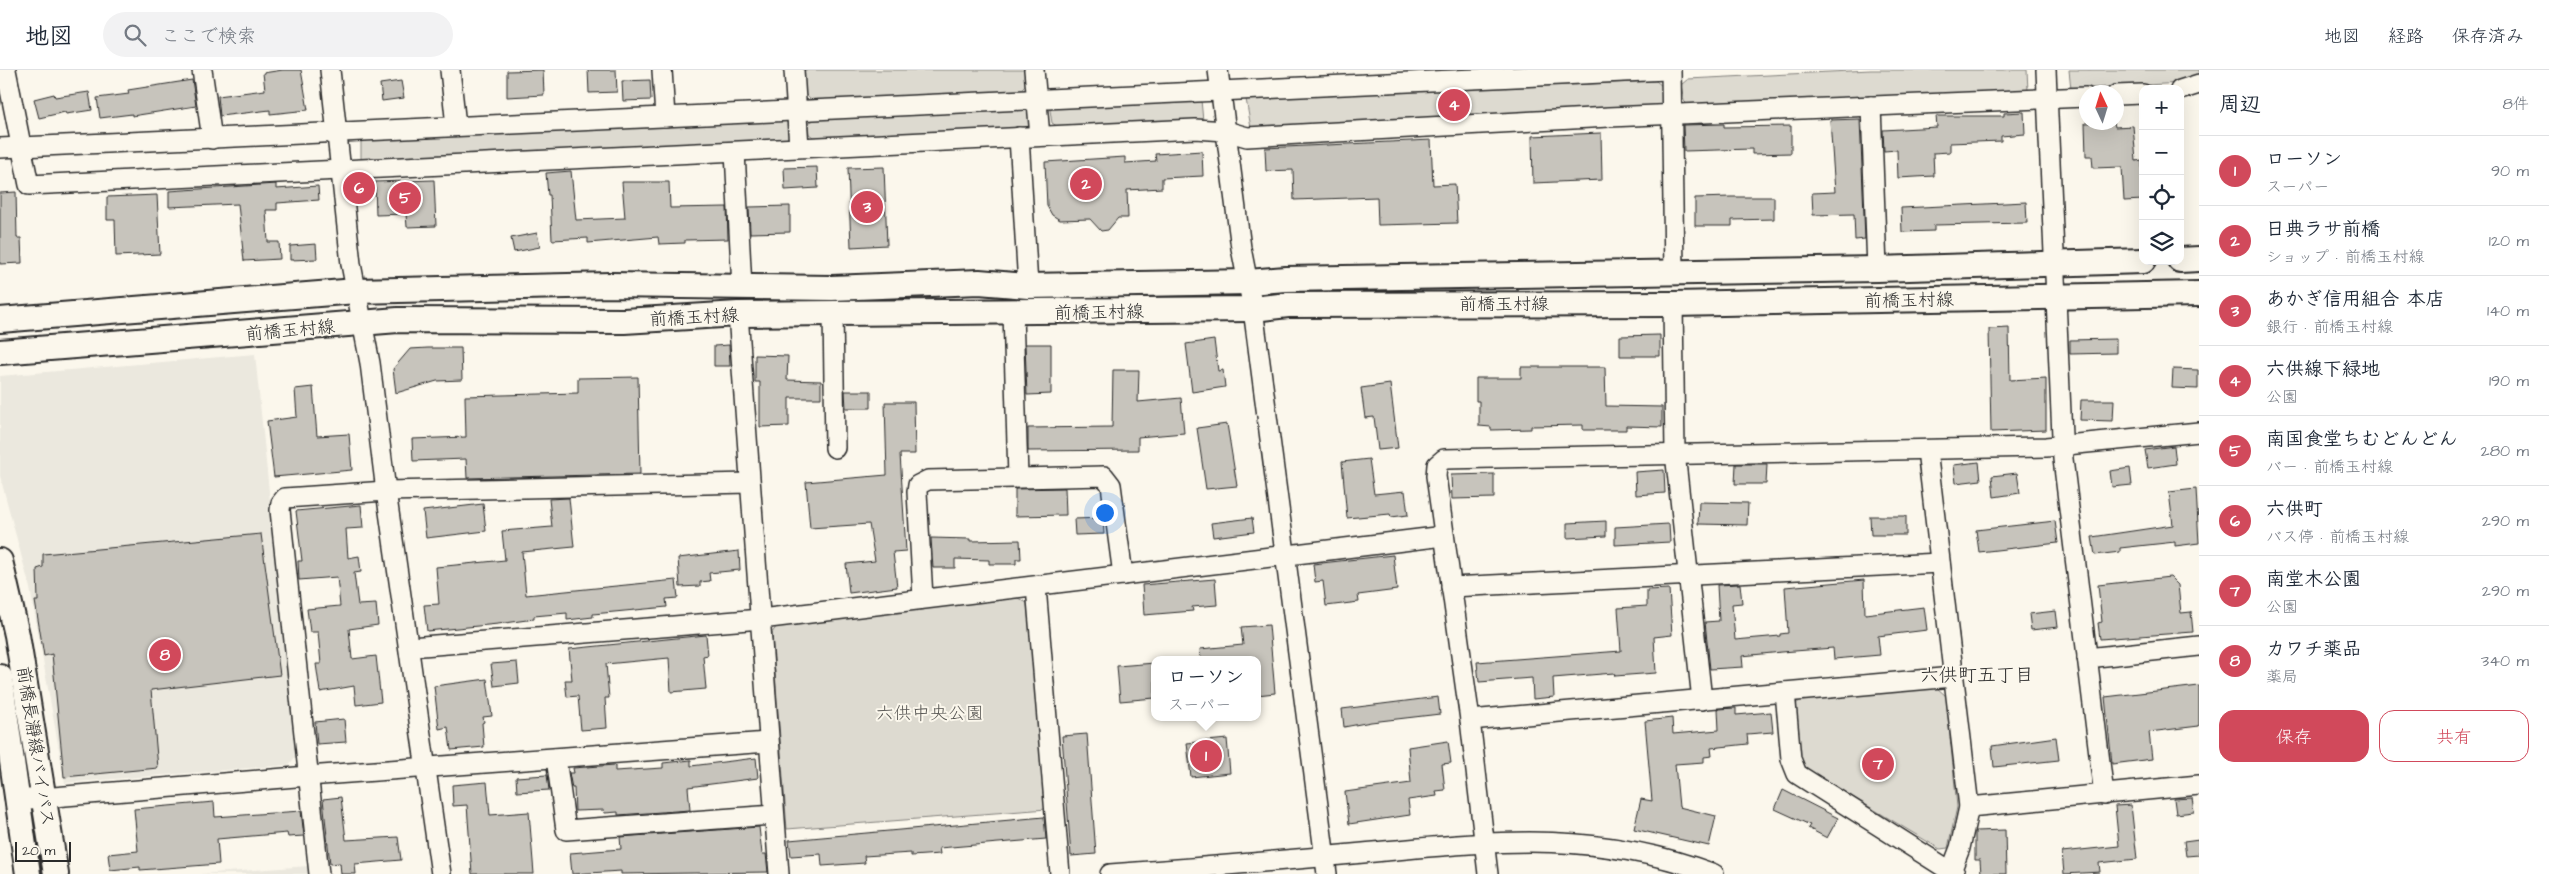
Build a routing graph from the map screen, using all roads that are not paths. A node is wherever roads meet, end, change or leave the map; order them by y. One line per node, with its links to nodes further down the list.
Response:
1 (6, 70): 33 (street)
2 (202, 70): 30 (street)
3 (330, 70): 27 (street)
4 (450, 70): 25 (street)
5 (662, 70): 24 (street)
6 (794, 70): 22 (street)
7 (1034, 70): 19 (street)
8 (1218, 70): 15 (street)
9 (1667, 70): 12 (street)
10 (1671, 70): 23 (street)
11 (2046, 70): 20 (street)
12 (1388, 76): 15 (street)
13 (2199, 84): 14 (street)
14 (2184, 89)
15 (1221, 91): 19 (street); 26 (street)
16 (2139, 94): 17 (street)
17 (2124, 95)
18 (2079, 97): 20 (street)
19 (1038, 98): 22 (street); 28 (street)
20 (2047, 98): 21 (street); 39 (street)
21 (1871, 106): 23 (street); 40 (street)
22 (796, 111): 24 (street); 31 (street)
23 (1673, 115): 26 (street); 41 (street)
24 (665, 116): 25 (street)
25 (456, 126): 27 (street)
26 (1226, 131): 28 (street); 42 (street)
27 (339, 134): 30 (street); 35 (street)
28 (1040, 136): 29 (street)
29 (1019, 137): 31 (street); 43 (street)
30 (212, 139): 33 (street)
31 (798, 147): 34 (street)
32 (0, 148): 33 (street)
33 (22, 148): 35 (street)
34 (735, 152): 35 (street); 44 (street)
35 (342, 169): 45 (street)
36 (2199, 259): 37 (main road)
37 (2184, 260)
38 (2139, 261): 39 (main road, 前橋玉村線)
39 (2056, 264): 40 (main road, 前橋玉村線); 47 (street)
40 (1877, 269): 41 (main road, 前橋玉村線)
41 (1674, 271): 42 (main road, 前橋玉村線)
42 (1248, 282): 43 (main road, 前橋玉村線); 49 (street)
43 (1028, 286): 44 (main road, 前橋玉村線)
44 (742, 288): 45 (main road, 前橋玉村線)
45 (356, 291): 53 (main road, 前橋玉村線); 54 (street)
46 (2199, 294): 47 (main road, 前橋玉村線)
47 (2056, 298): 48 (main road, 前橋玉村線); 57 (street)
48 (1673, 304): 49 (main road, 前橋玉村線); 60 (street)
49 (1253, 310): 51 (main road, 前橋玉村線); 65 (street)
50 (833, 313): 51 (main road, 前橋玉村線); 52 (main road, 前橋玉村線); 58 (street)
51 (1013, 313): 61 (street)
52 (738, 314): 54 (main road, 前橋玉村線); 62 (street)
53 (0, 320)
54 (363, 322): 55 (main road, 前橋玉村線); 63 (street)
55 (0, 352)
56 (2199, 432): 57 (street)
57 (2062, 447): 59 (street); 76 (street)
58 (835, 448)
59 (1927, 450): 60 (street); 67 (street)
60 (1675, 453): 64 (street); 69 (street)
61 (1018, 477): 68 (street); 72 (street)
62 (750, 483): 63 (street); 73 (street)
63 (386, 490): 75 (street); 86 (street)
64 (1444, 536): 65 (street); 71 (street)
65 (1285, 554): 68 (street); 94 (street)
66 (0, 561): 89 (main road, 前橋長瀞線バイパス)
67 (1940, 563): 69 (street); 78 (street)
68 (1123, 575): 70 (street)
69 (1687, 576): 71 (street); 80 (street)
70 (1036, 587): 72 (street); 102 (street)
71 (1451, 587): 81 (street)
72 (923, 598): 73 (street)
73 (761, 619): 75 (street); 82 (street)
74 (2199, 646): 76 (street)
75 (410, 647): 85 (street)
76 (2087, 658): 88 (street)
77 (0, 677): 83 (main road, 前橋長瀞線バイパス)
78 (1953, 678): 79 (street); 91 (street)
79 (1785, 692): 80 (street); 96 (street)
80 (1702, 700): 81 (street)
81 (1470, 720): 93 (street)
82 (768, 742): 84 (street); 92 (street)
83 (5, 747): 90 (main road, 前橋長瀞線バイパス)
84 (556, 758): 85 (street); 92 (street)
85 (425, 768): 86 (street); 100 (street)
86 (308, 776): 89 (street); 99 (street)
87 (2199, 785): 88 (street)
88 (2104, 795): 91 (street)
89 (44, 797): 90 (street); 98 (main road, 前橋長瀞線バイパス)
90 (17, 800): 97 (main road, 前橋長瀞線バイパス)
91 (1969, 807): 96 (street)
92 (774, 815): 101 (street)
93 (1484, 843): 94 (street); 104 (street); 105 (street)
94 (1326, 865): 95 (street)
95 (1155, 872): 103 (street)
96 (1952, 873)
97 (28, 874)
98 (56, 874)
99 (319, 874)
100 (441, 874)
101 (779, 874)
102 (1060, 874)
103 (1110, 874)
104 (1488, 874)
105 (1714, 874)

